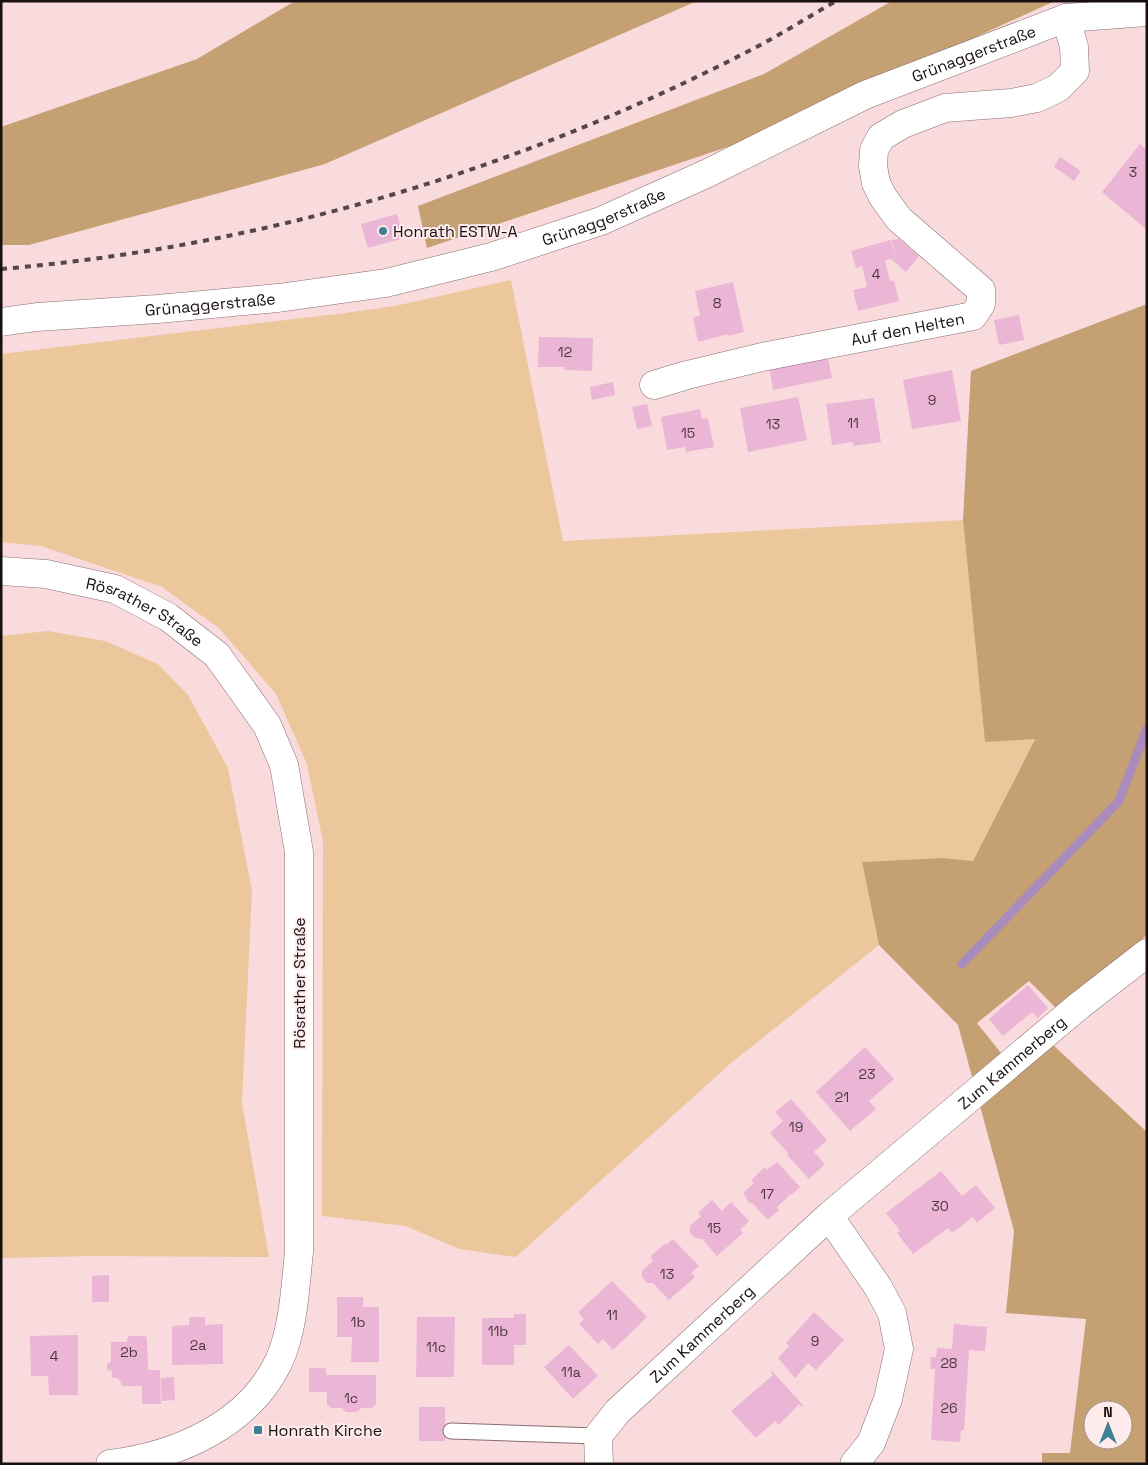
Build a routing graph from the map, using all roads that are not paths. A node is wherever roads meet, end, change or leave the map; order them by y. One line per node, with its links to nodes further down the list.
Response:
1 (1147, 12): 2 (street, Grünaggerstraße)
2 (1066, 18): 3 (street, Grünaggerstraße); 4 (street, Auf den Helten)
3 (1, 322)
4 (654, 385)
5 (1, 571): 10 (street, Rösrather Straße)
6 (1147, 953): 7 (street, Zum Kammerberg)
7 (829, 1216): 9 (street, Zum Kammerberg); 13 (street)
8 (451, 1431): 9 (lane)
9 (598, 1436): 12 (street)
10 (172, 1458): 11 (street, Rösrather Straße)
11 (110, 1464)
12 (599, 1464)
13 (854, 1464)

